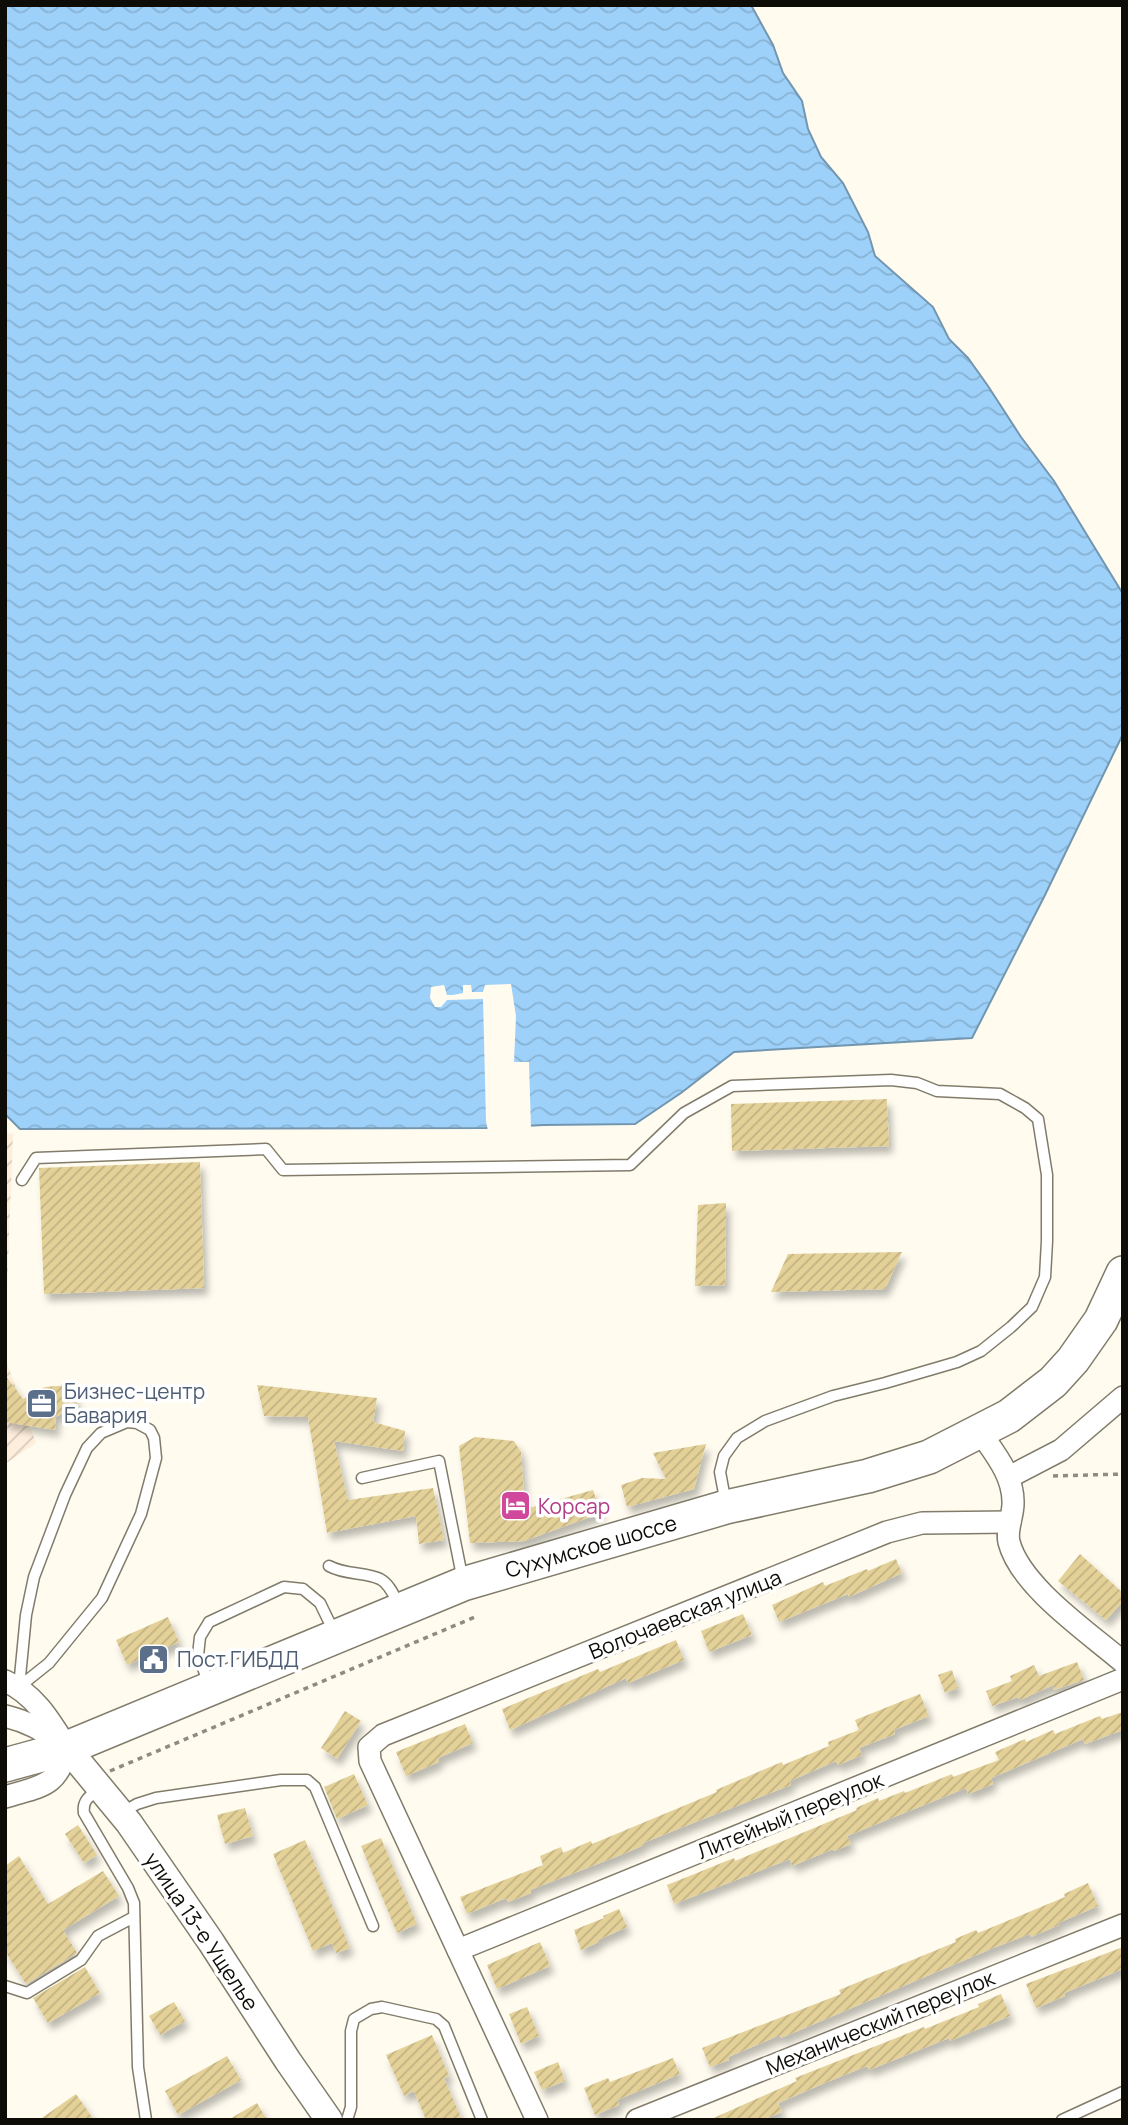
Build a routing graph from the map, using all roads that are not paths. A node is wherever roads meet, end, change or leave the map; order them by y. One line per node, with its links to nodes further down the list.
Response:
1 (22, 1180): 7 (lane)
2 (1123, 1273): 4 (highway, Сухумское шоссе)
3 (1123, 1396): 5 (street)
4 (980, 1432): 5 (street); 7 (highway, Сухумское шоссе)
5 (1009, 1476): 8 (street)
6 (362, 1478): 10 (lane)
7 (726, 1507): 10 (highway, Сухумское шоссе)
8 (1010, 1522): 13 (street); 26 (street, Волочаевская улица)
9 (329, 1566): 11 (lane)
10 (463, 1584): 11 (highway, Сухумское шоссе)
11 (401, 1610): 12 (highway, Сухумское шоссе)
12 (336, 1637): 16 (highway, Сухумское шоссе); 16 (lane)
13 (1123, 1662)
14 (1123, 1679): 26 (street, Литейный переулок)
15 (12, 1684): 15 (lane); 18 (street)
16 (211, 1689): 18 (highway, Сухумское шоссе)
17 (5, 1716): 18 (street)
18 (67, 1748): 19 (highway, Сухумское шоссе); 20 (street, улица 13-е Ущелье); 21 (street)
19 (5, 1765)
20 (96, 1783): 22 (street, улица 13-е Ущелье); 23 (lane)
21 (5, 1797)
22 (121, 1813): 25 (lane); 30 (street, улица 13-е Ущелье)
23 (134, 1917): 27 (lane); 29 (lane)
24 (1123, 1925): 34 (street, Механический переулок)
25 (373, 1926)
26 (458, 1950): 33 (street)
27 (5, 1986)
28 (1123, 2092): 35 (lane)
29 (146, 2120)
30 (329, 2120)
31 (346, 2120): 32 (lane)
32 (482, 2120)
33 (537, 2120)
34 (637, 2120)
35 (1062, 2120)

